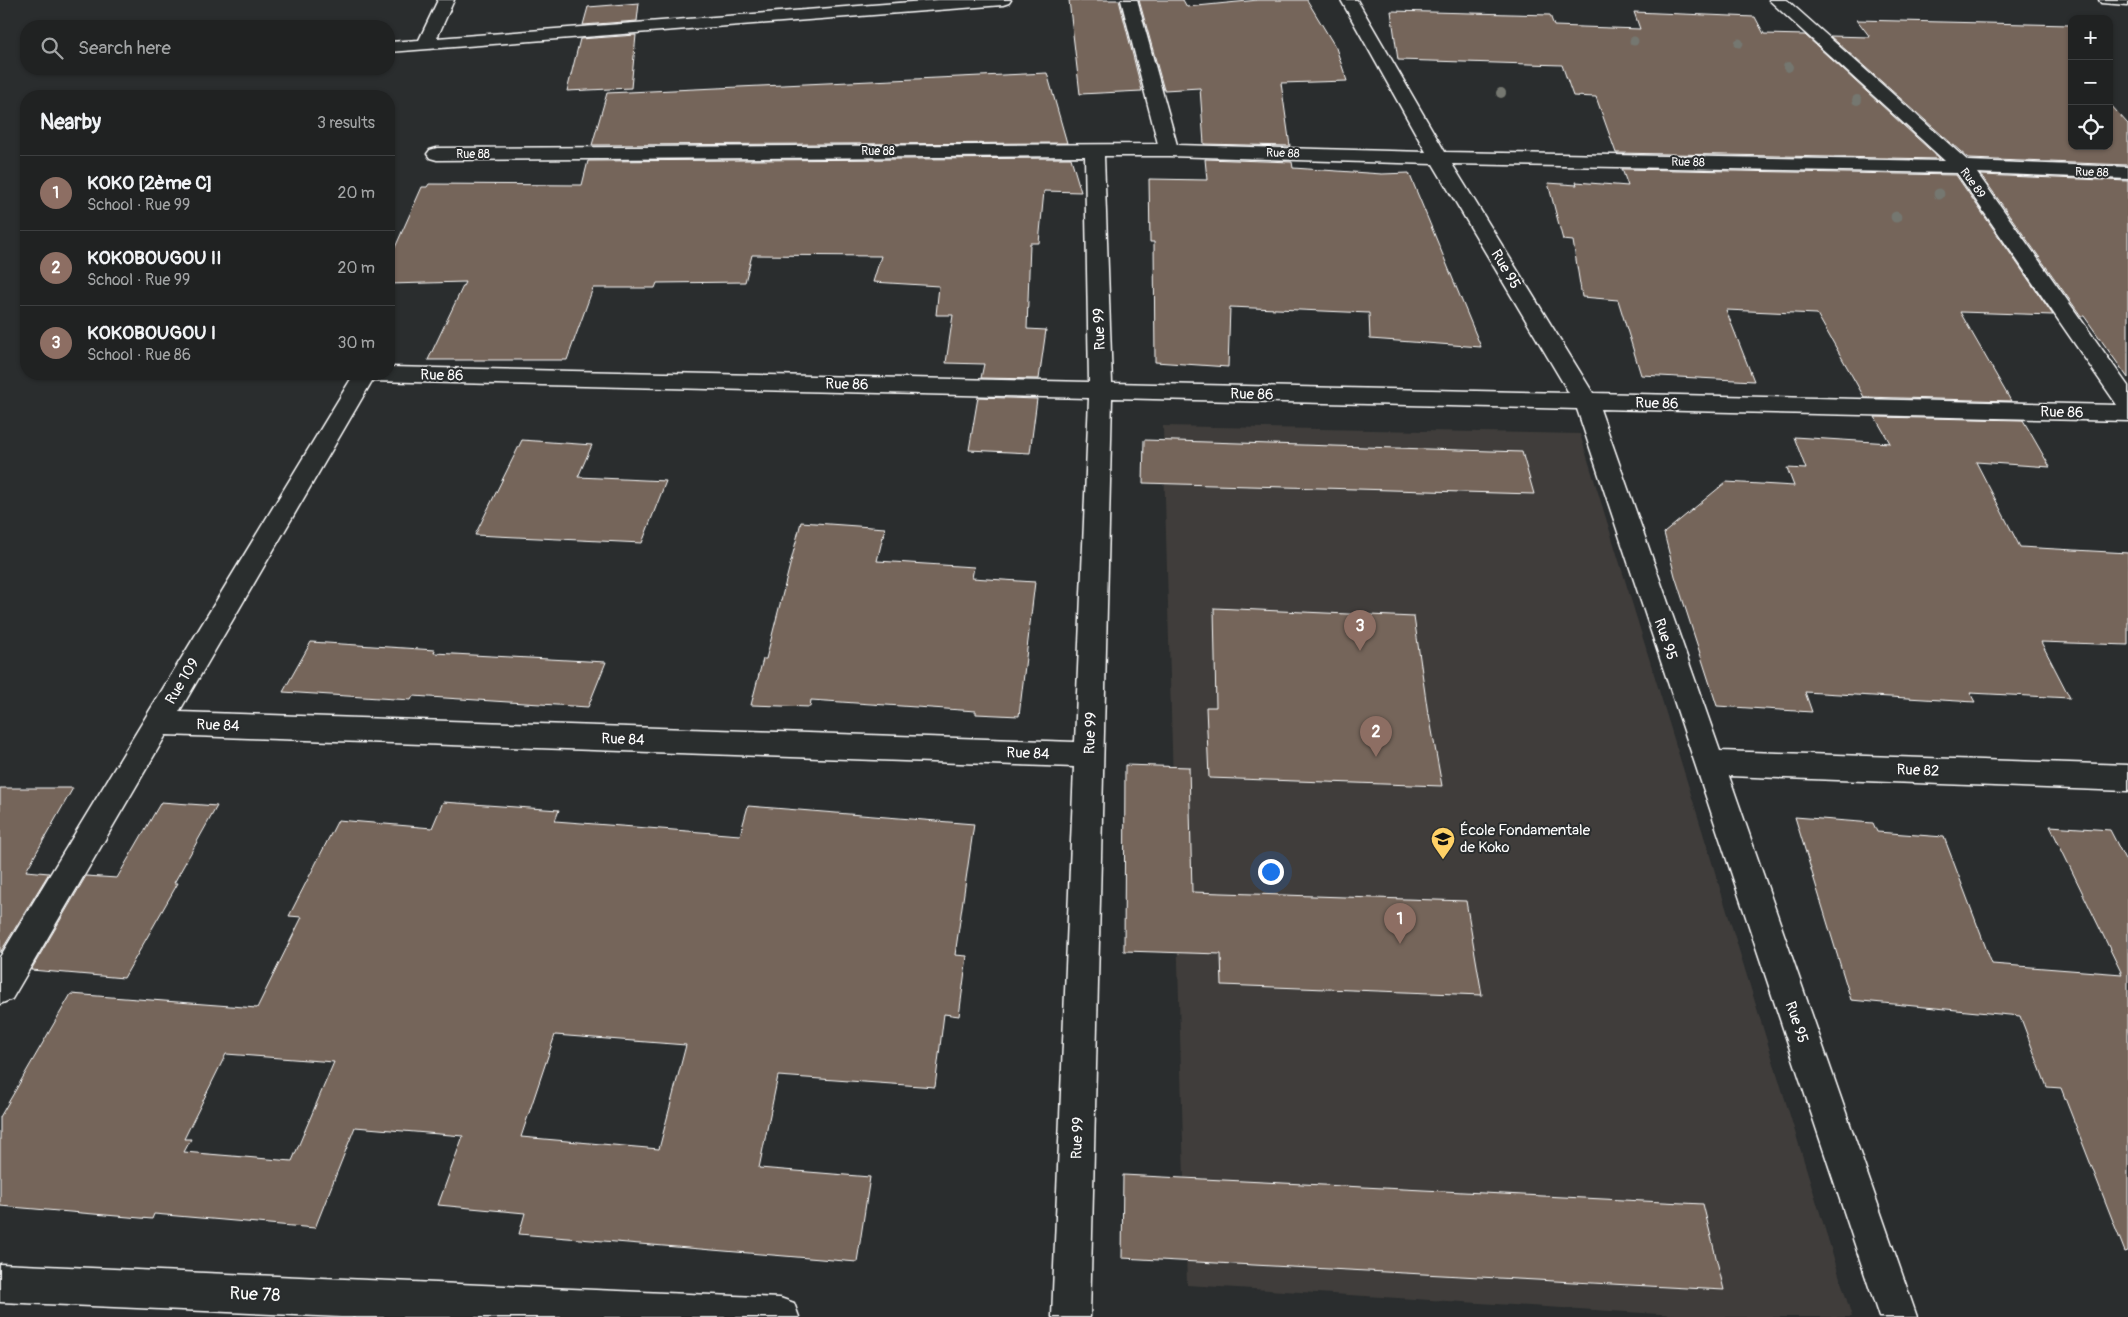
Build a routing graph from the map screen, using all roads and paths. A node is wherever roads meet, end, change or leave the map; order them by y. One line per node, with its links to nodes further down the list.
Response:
1 (446, 0): 8 (street)
2 (1003, 0): 8 (street)
3 (1129, 0): 11 (street)
4 (1349, 0): 13 (street, Rue 95)
5 (1777, 0): 14 (street, Rue 89)
6 (2108, 0): 7 (street)
7 (2128, 0)
8 (426, 44): 9 (street)
9 (395, 47)
10 (1094, 150): 11 (street, Rue 88); 12 (street, Rue 88); 18 (street, Rue 99)
11 (1169, 150): 13 (street, Rue 88)
12 (437, 154)
13 (1438, 158): 14 (street, Rue 88); 19 (street, Rue 95)
14 (1962, 167): 15 (street, Rue 88); 20 (street, Rue 89)
15 (2128, 173)
16 (395, 374): 18 (street, Rue 86)
17 (361, 380): 22 (street, Rue 109)
18 (1101, 390): 19 (street, Rue 86); 23 (street, Rue 99)
19 (1586, 401): 21 (street, Rue 86); 24 (street, Rue 95)
20 (2128, 403)
21 (2128, 413)
22 (157, 723): 23 (street, Rue 84); 26 (street, Rue 109)
23 (1089, 755): 29 (street, Rue 99)
24 (1708, 763): 25 (street, Rue 82); 30 (street, Rue 95)
25 (2128, 778)
26 (0, 988)
27 (0, 1283): 28 (street, Rue 78)
28 (780, 1317)
29 (1071, 1317)
30 (1898, 1317)

